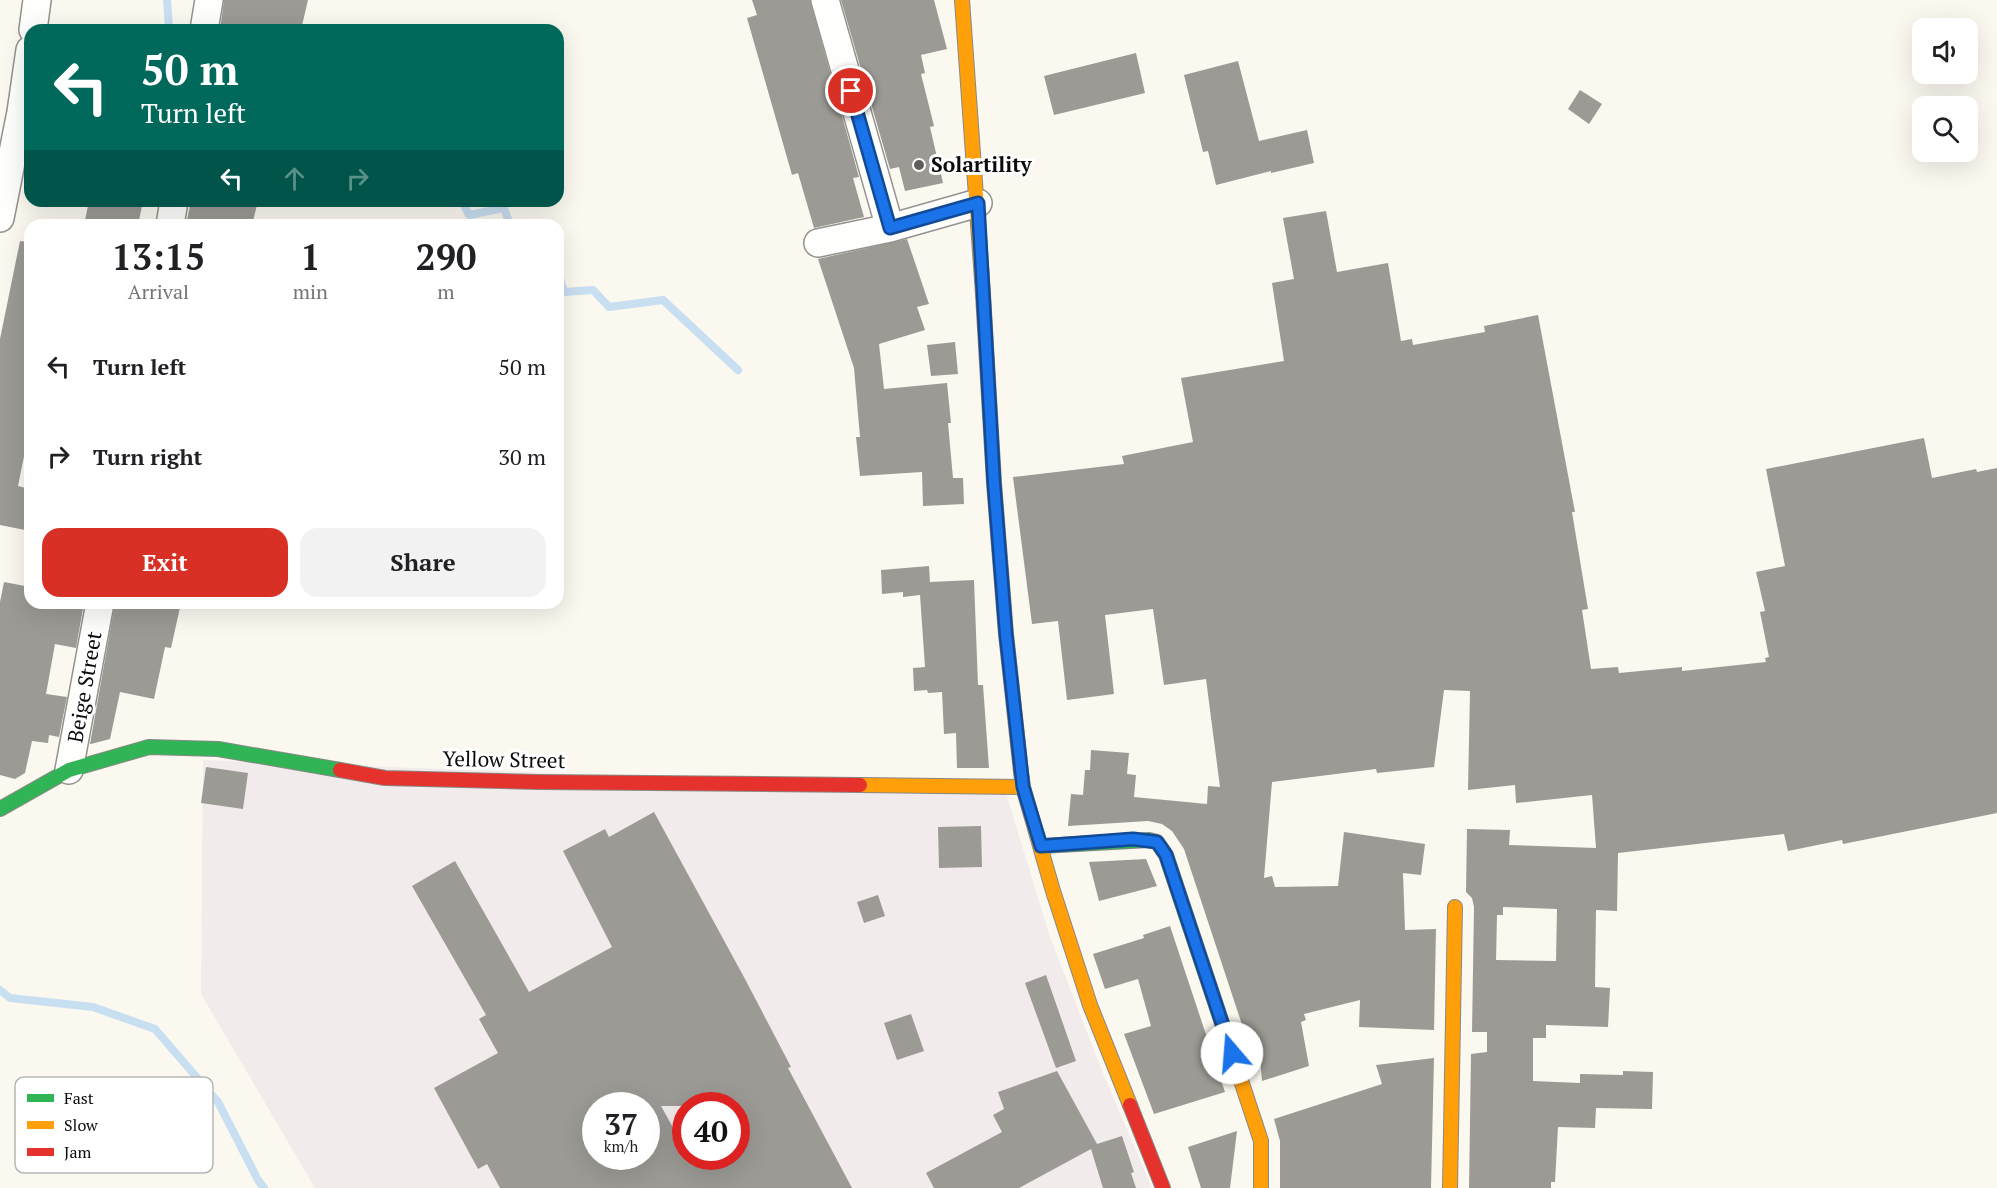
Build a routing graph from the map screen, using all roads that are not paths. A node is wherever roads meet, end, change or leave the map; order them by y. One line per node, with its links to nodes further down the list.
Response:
1 (37, 0): 5 (street)
2 (209, 0): 6 (street)
3 (825, 0): 11 (street)
4 (962, 0): 9 (street)
5 (34, 24)
6 (205, 24)
7 (24, 82): 8 (street)
8 (17, 119): 10 (street)
9 (978, 203): 11 (street); 15 (street)
10 (0, 218)
11 (890, 228): 12 (street)
12 (818, 243)
13 (99, 609): 14 (street, Beige Street)
14 (69, 770): 15 (street, Yellow Street); 16 (street, Yellow Street)
15 (1023, 787): 17 (street)
16 (0, 809)
17 (1041, 846): 19 (street); 20 (street)
18 (1455, 907): 21 (street)
19 (1163, 1188)
20 (1261, 1188)
21 (1450, 1188)

